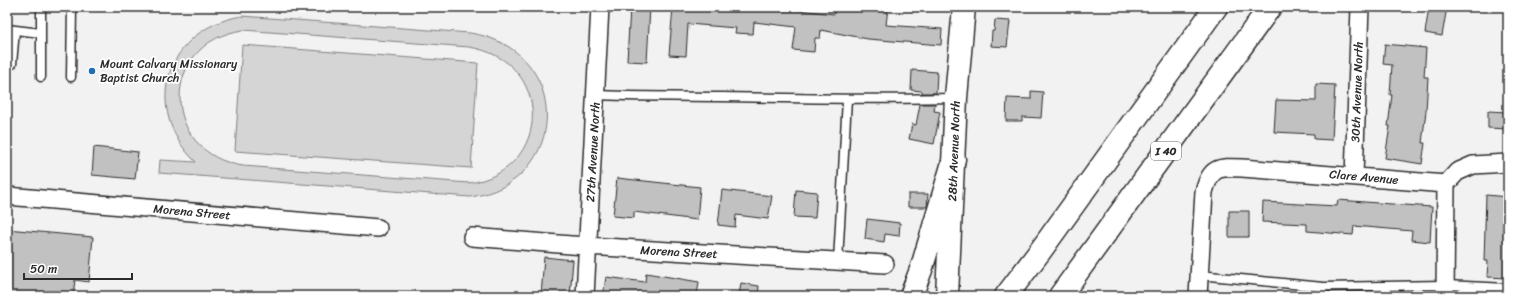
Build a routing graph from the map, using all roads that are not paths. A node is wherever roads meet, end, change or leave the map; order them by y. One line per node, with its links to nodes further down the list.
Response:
1 (41, 7): 9 (lane)
2 (72, 7): 12 (lane)
3 (600, 7): 13 (street, 27th Avenue North)
4 (964, 7): 14 (main road, 28th Avenue North)
5 (1216, 7): 34 (main road)
6 (1270, 7): 30 (main road, I 40)
7 (1360, 7): 18 (street, 30th Avenue North)
8 (11, 30): 9 (lane); 10 (lane)
9 (41, 33): 11 (lane)
10 (7, 64)
11 (41, 77)
12 (71, 77)
13 (596, 95): 15 (lane); 23 (street, 27th Avenue North)
14 (956, 98): 15 (lane); 16 (main road, 28th Avenue North)
15 (847, 99): 24 (lane)
16 (954, 159): 32 (main road); 33 (main road, 28th Avenue North)
17 (1508, 163): 19 (street)
18 (1354, 176): 19 (street, Clare Avenue); 26 (street, Clare Avenue)
19 (1446, 184): 29 (street)
20 (7, 196): 21 (street, Morena Street)
21 (378, 228)
22 (472, 238): 23 (street, Morena Street)
23 (588, 246): 24 (street, Morena Street); 31 (street, 27th Avenue North)
24 (838, 261): 25 (street, Morena Street)
25 (886, 264)
26 (1199, 275): 27 (lane); 35 (street)
27 (1323, 287): 29 (lane); 36 (lane)
28 (1508, 288): 29 (lane)
29 (1445, 291)
30 (1060, 295)
31 (585, 296)
32 (911, 296)
33 (947, 296)
34 (1006, 296)
35 (1198, 296)
36 (1322, 296)

